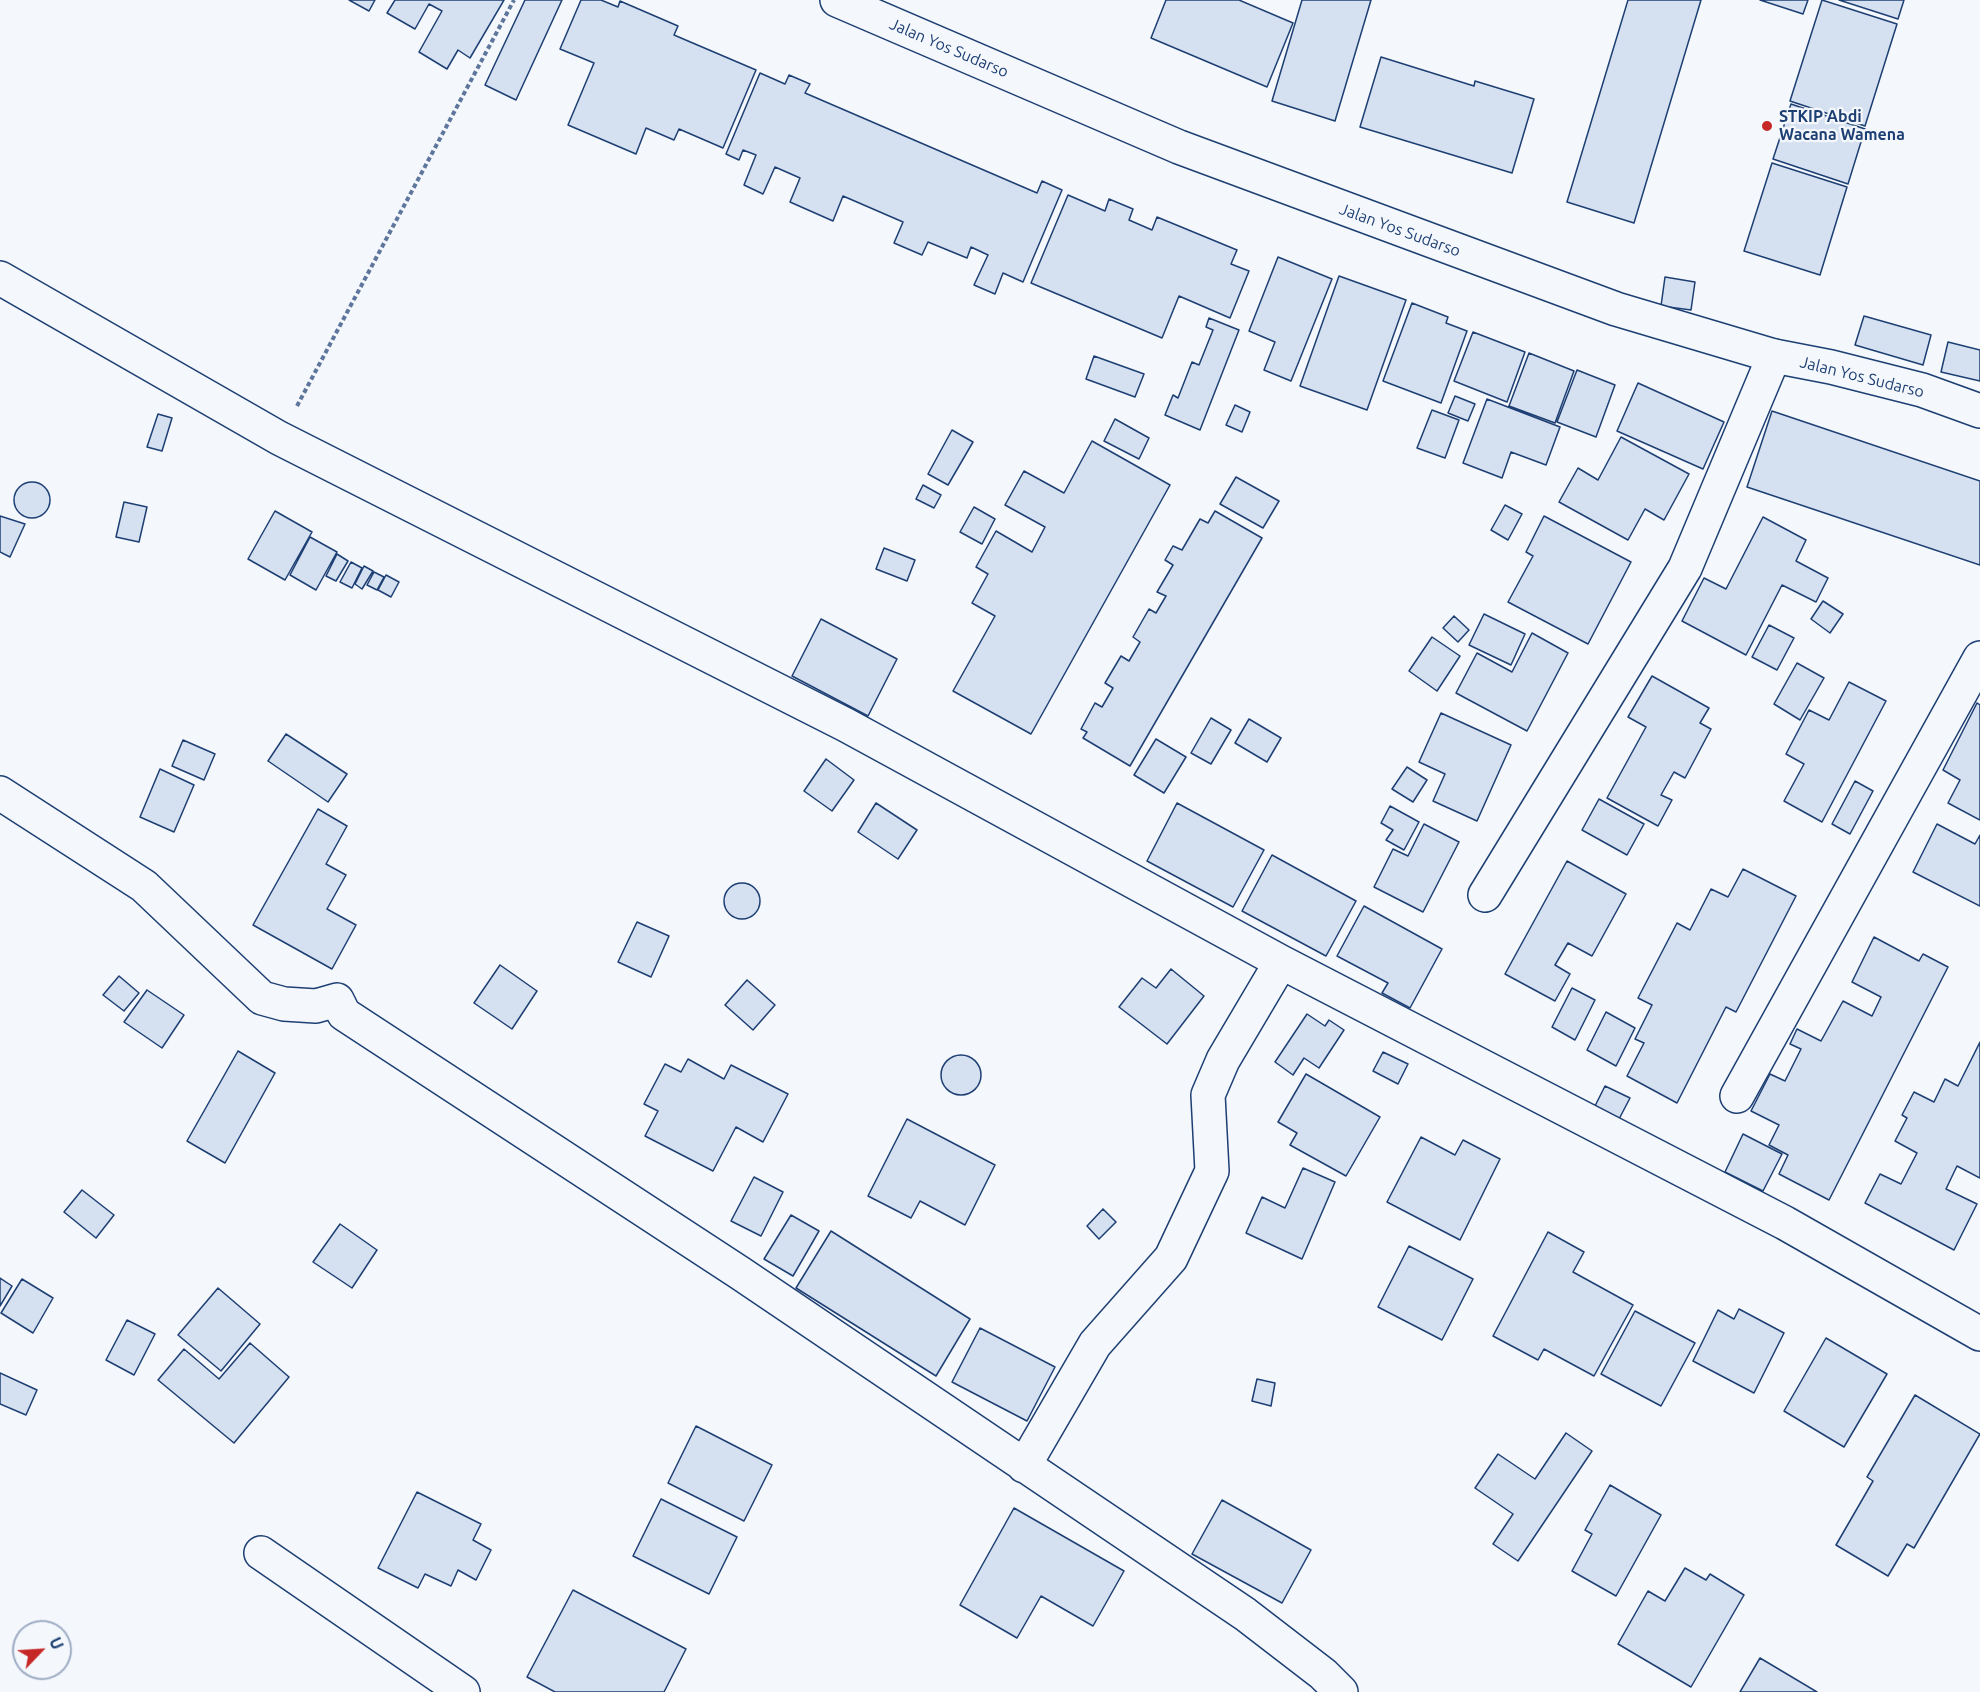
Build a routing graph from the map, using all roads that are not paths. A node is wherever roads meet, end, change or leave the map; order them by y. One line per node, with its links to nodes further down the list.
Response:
1 (837, 0): 3 (street, Jalan Yos Sudarso)
2 (0, 278): 8 (street)
3 (1774, 356): 4 (street, Jalan Yos Sudarso); 7 (street)
4 (1980, 411)
5 (1980, 658): 9 (street)
6 (0, 793): 11 (street)
7 (1485, 894)
8 (1281, 962): 10 (street); 11 (street)
9 (1737, 1095)
10 (1980, 1334)
11 (1024, 1466): 14 (street)
12 (261, 1552): 13 (street)
13 (462, 1692)
14 (1341, 1692)

